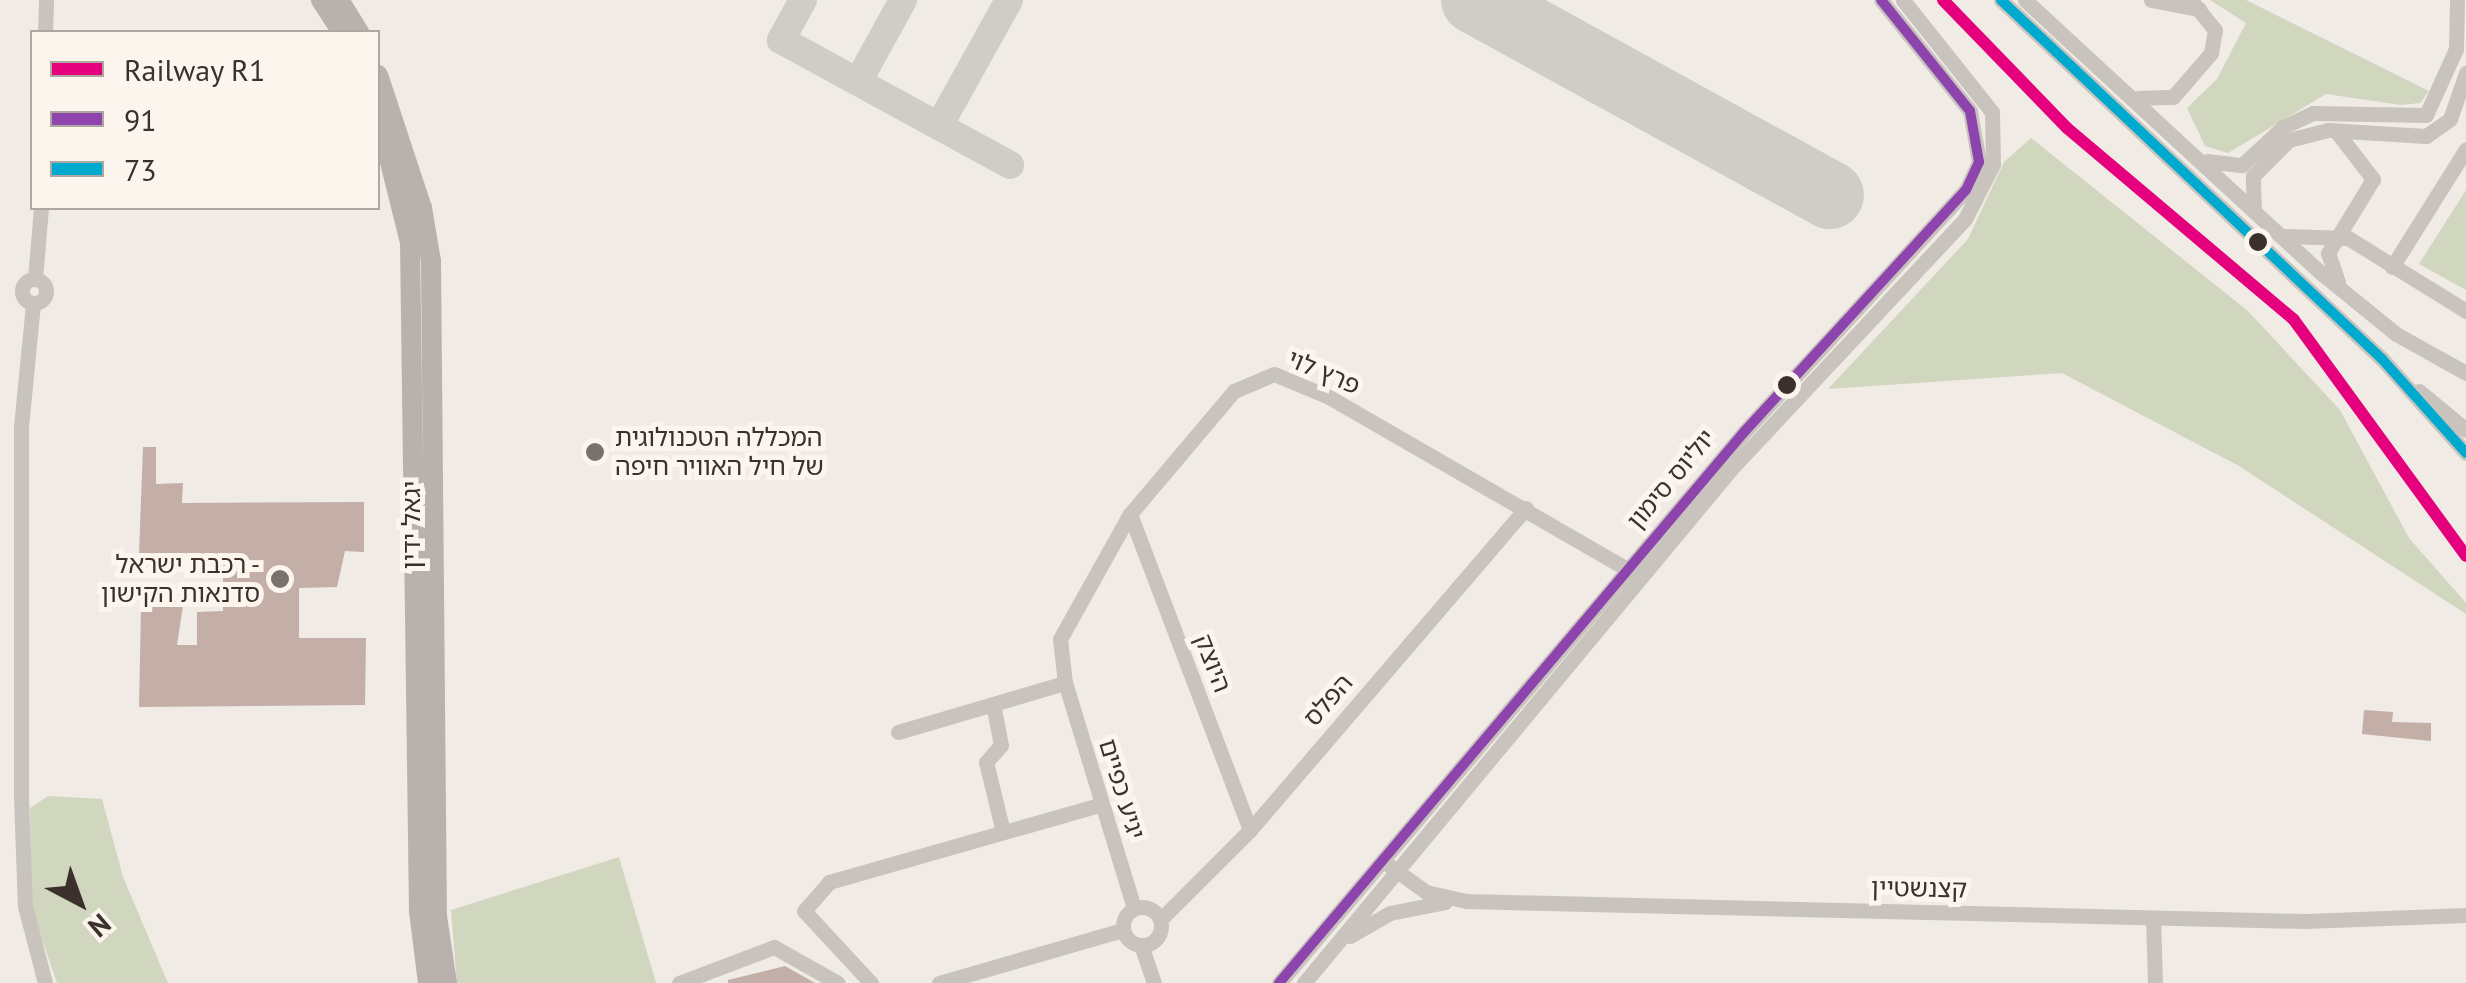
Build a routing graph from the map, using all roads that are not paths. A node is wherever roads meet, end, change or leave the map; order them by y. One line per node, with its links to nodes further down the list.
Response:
1 (46, 0): 12 (street)
2 (321, 0): 13 (main road)
3 (339, 0): 14 (main road)
4 (1881, 0): 39 (street, יוליוס סימון)
5 (1904, 0): 42 (street, יוליוס סימון)
6 (2001, 0): 33 (street)
7 (2025, 0): 17 (street)
8 (2151, 0): 10 (street)
9 (2458, 1): 11 (street); 25 (street)
10 (2197, 5): 18 (street)
11 (2466, 20)
12 (45, 30)
13 (341, 30)
14 (359, 30)
15 (2466, 73): 21 (street)
16 (380, 79): 64 (main road, יגאל ידין)
17 (2134, 97): 18 (street); 22 (street)
18 (2173, 97): 22 (street)
19 (380, 122): 63 (main road, יגאל ידין)
20 (2336, 131): 21 (street); 24 (street); 27 (street)
21 (2370, 135): 24 (street)
22 (2181, 141): 25 (street)
23 (2466, 149): 30 (street)
24 (2354, 155): 29 (street)
25 (2198, 157): 27 (street)
26 (40, 210): 62 (street)
27 (2254, 211): 28 (street)
28 (2279, 235): 29 (street); 31 (street)
29 (2343, 237): 30 (street); 31 (street)
30 (2392, 267): 32 (street)
31 (2342, 290): 34 (street)
32 (2466, 311)
33 (2382, 359): 35 (street); 36 (street)
34 (2466, 373)
35 (2466, 430)
36 (2466, 453)
37 (1526, 508): 38 (street, פרץ לוי); 40 (street, פרץ לוי); 48 (street, הפלס)
38 (1130, 514): 44 (street, פרץ לוי); 48 (street, היוצק)
39 (1648, 544): 40 (street); 41 (street, יוליוס סימון)
40 (1603, 554): 41 (street, פרץ לוי); 43 (street)
41 (1628, 568): 42 (street, פרץ לוי); 43 (street, יוליוס סימון)
42 (1644, 579): 50 (street, יוליוס סימון)
43 (1614, 587): 51 (street, יוליוס סימון)
44 (1065, 683): 45 (street); 47 (street, יגיע כפיים)
45 (994, 704): 46 (street); 49 (street)
46 (898, 732)
47 (1099, 805): 49 (street); 55 (street, יגיע כפיים)
48 (1250, 830): 58 (street, הפלס)
49 (1003, 832): 67 (street)
50 (1418, 846): 52 (street, יוליוס סימון); 53 (street)
51 (1382, 860): 52 (street, קצנשטיין); 70 (street, יוליוס סימון)
52 (1397, 873): 53 (street, קצנשטיין); 61 (street, יוליוס סימון)
53 (1437, 895): 54 (street, קצנשטיין)
54 (1466, 901): 57 (street, קצנשטיין); 61 (street)
55 (1134, 908): 58 (street); 59 (street)
56 (2466, 915): 57 (street, קצנשטיין)
57 (2153, 918): 72 (street)
58 (1161, 919): 60 (street)
59 (1124, 930): 60 (street); 68 (street)
60 (1141, 945): 69 (street)
61 (1334, 946): 71 (street, יוליוס סימון)
62 (45, 983)
63 (428, 983)
64 (446, 983)
65 (680, 983): 66 (street)
66 (838, 983)
67 (870, 983)
68 (939, 983)
69 (1154, 983)
70 (1280, 983)
71 (1304, 983)
72 (2155, 983)

